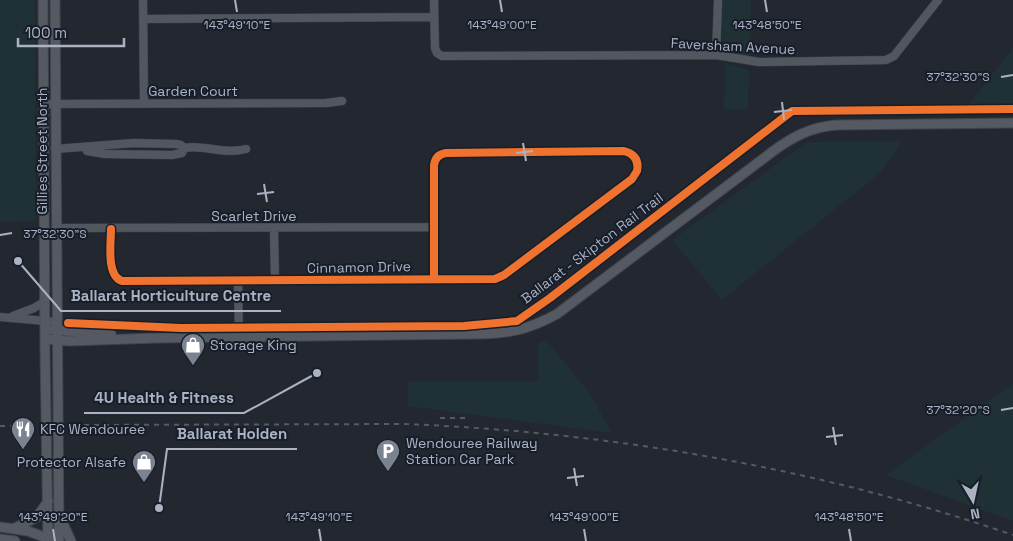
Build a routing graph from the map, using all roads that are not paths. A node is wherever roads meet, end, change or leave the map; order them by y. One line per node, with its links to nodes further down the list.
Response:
1 (43, 0): 11 (main road, Gillies Street North)
2 (55, 0): 12 (main road, Gillies Street North)
3 (143, 0): 8 (street)
4 (434, 0): 7 (street)
5 (718, 0): 9 (street)
6 (938, 0): 9 (street, Faversham Avenue)
7 (434, 17): 8 (street); 9 (street, Faversham Avenue)
8 (143, 19): 13 (street)
9 (716, 55)
10 (342, 101): 13 (street, Garden Court)
11 (44, 104): 12 (street, Garden Court); 32 (main road, Gillies Street North)
12 (56, 104): 13 (street, Garden Court); 20 (main road, Gillies Street North)
13 (144, 104)
14 (1013, 124): 37 (main road)
15 (138, 143): 16 (street); 18 (street); 21 (street)
16 (172, 144): 17 (street); 22 (street)
17 (184, 148): 19 (street); 22 (street)
18 (70, 149): 20 (street); 21 (street)
19 (246, 149)
20 (55, 150): 24 (main road, Gillies Street North)
21 (138, 155): 22 (street)
22 (172, 155)
23 (434, 227): 25 (street, Scarlet Drive); 29 (street); 29 (street, Cinnamon Drive)
24 (56, 228): 26 (street, Scarlet Drive); 28 (main road, Gillies Street North)
25 (274, 228): 27 (street, Scarlet Drive); 31 (street)
26 (75, 229): 27 (street, Scarlet Drive); 28 (street)
27 (111, 229): 30 (street, Cinnamon Drive)
28 (56, 242): 36 (main road, Gillies Street North)
29 (434, 279): 31 (street, Cinnamon Drive)
30 (238, 280): 31 (street, Cinnamon Drive); 37 (street)
31 (275, 280)
32 (44, 302): 34 (street); 35 (main road, Gillies Street North)
33 (0, 317): 34 (street)
34 (9, 317): 35 (street)
35 (44, 326): 36 (main road); 39 (main road, Gillies Street North)
36 (58, 326): 38 (main road); 40 (main road, Gillies Street North)
37 (239, 337): 38 (main road)
38 (156, 338): 40 (main road)
39 (44, 340): 40 (main road); 41 (main road, Gillies Street North)
40 (58, 340): 42 (main road, Gillies Street North)
41 (48, 501): 44 (main road); 46 (main road, Gillies Street North)
42 (58, 514): 48 (main road, Gillies Street North); 49 (main road)
43 (0, 527): 44 (main road)
44 (15, 528): 46 (main road)
45 (0, 539): 47 (main road)
46 (50, 540)
47 (15, 541)
48 (59, 541)
49 (71, 541)

